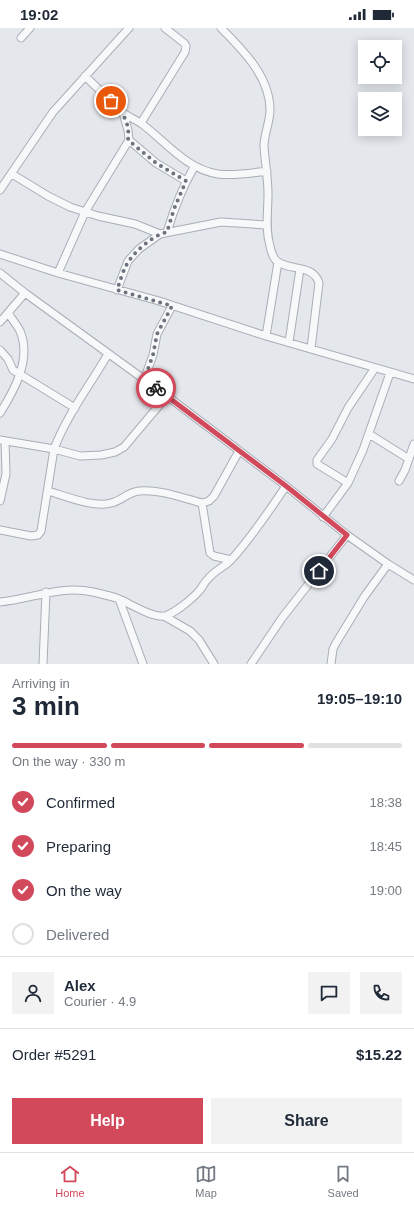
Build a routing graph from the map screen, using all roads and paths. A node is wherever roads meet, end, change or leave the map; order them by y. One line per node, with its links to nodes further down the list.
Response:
1 (30, 28): 5 (street)
2 (129, 28): 6 (street)
3 (165, 28): 8 (street)
4 (221, 28): 11 (street)
5 (21, 38)
6 (86, 76): 7 (street); 12 (street)
7 (123, 113): 8 (street); 9 (street)
8 (141, 123): 10 (street)
9 (128, 140): 13 (street); 15 (street)
10 (194, 167): 11 (street); 13 (street)
11 (267, 171): 16 (street)
12 (12, 174): 14 (street); 15 (street)
13 (186, 181): 17 (street)
14 (0, 190)
15 (85, 212): 17 (street); 22 (street)
16 (266, 225): 17 (street); 19 (street)
17 (163, 233): 23 (street)
18 (0, 254): 22 (street)
19 (278, 262): 20 (street); 28 (street)
20 (300, 269): 29 (street); 30 (street)
21 (0, 273): 24 (street)
22 (58, 273): 23 (street)
23 (117, 290): 25 (street)
24 (25, 293): 26 (street); 32 (street)
25 (172, 306): 28 (street); 37 (street)
26 (8, 313): 27 (street); 35 (street)
27 (0, 322)
28 (266, 336): 29 (street)
29 (289, 342): 30 (street)
30 (311, 348): 33 (street)
31 (0, 350): 35 (street)
32 (108, 354): 37 (street); 39 (street)
33 (375, 368): 34 (street); 48 (street)
34 (390, 373): 36 (street); 41 (street)
35 (20, 375): 39 (street); 40 (street)
36 (414, 379)
37 (144, 380): 38 (street)
38 (167, 396): 44 (street); 45 (street)
39 (75, 408): 44 (street)
40 (0, 413)
41 (369, 434): 46 (street); 48 (street)
42 (2, 440): 44 (street); 51 (street)
43 (414, 444): 46 (street)
44 (54, 449): 50 (street)
45 (239, 451): 49 (street); 52 (street)
46 (409, 458): 47 (street)
47 (399, 481)
48 (348, 482): 53 (street)
49 (286, 486): 53 (street); 56 (street)
50 (48, 491): 52 (street); 54 (street)
51 (0, 501)
52 (202, 503): 56 (street)
53 (323, 517): 55 (street)
54 (0, 530)
55 (347, 535): 57 (street); 66 (street)
56 (231, 560): 62 (street)
57 (388, 564): 58 (street); 67 (street)
58 (414, 580)
59 (46, 592): 60 (street); 61 (street); 63 (street)
60 (119, 599): 62 (street); 64 (street)
61 (0, 602)
62 (164, 616): 65 (street)
63 (43, 664)
64 (143, 664)
65 (214, 664)
66 (251, 664)
67 (331, 664)

